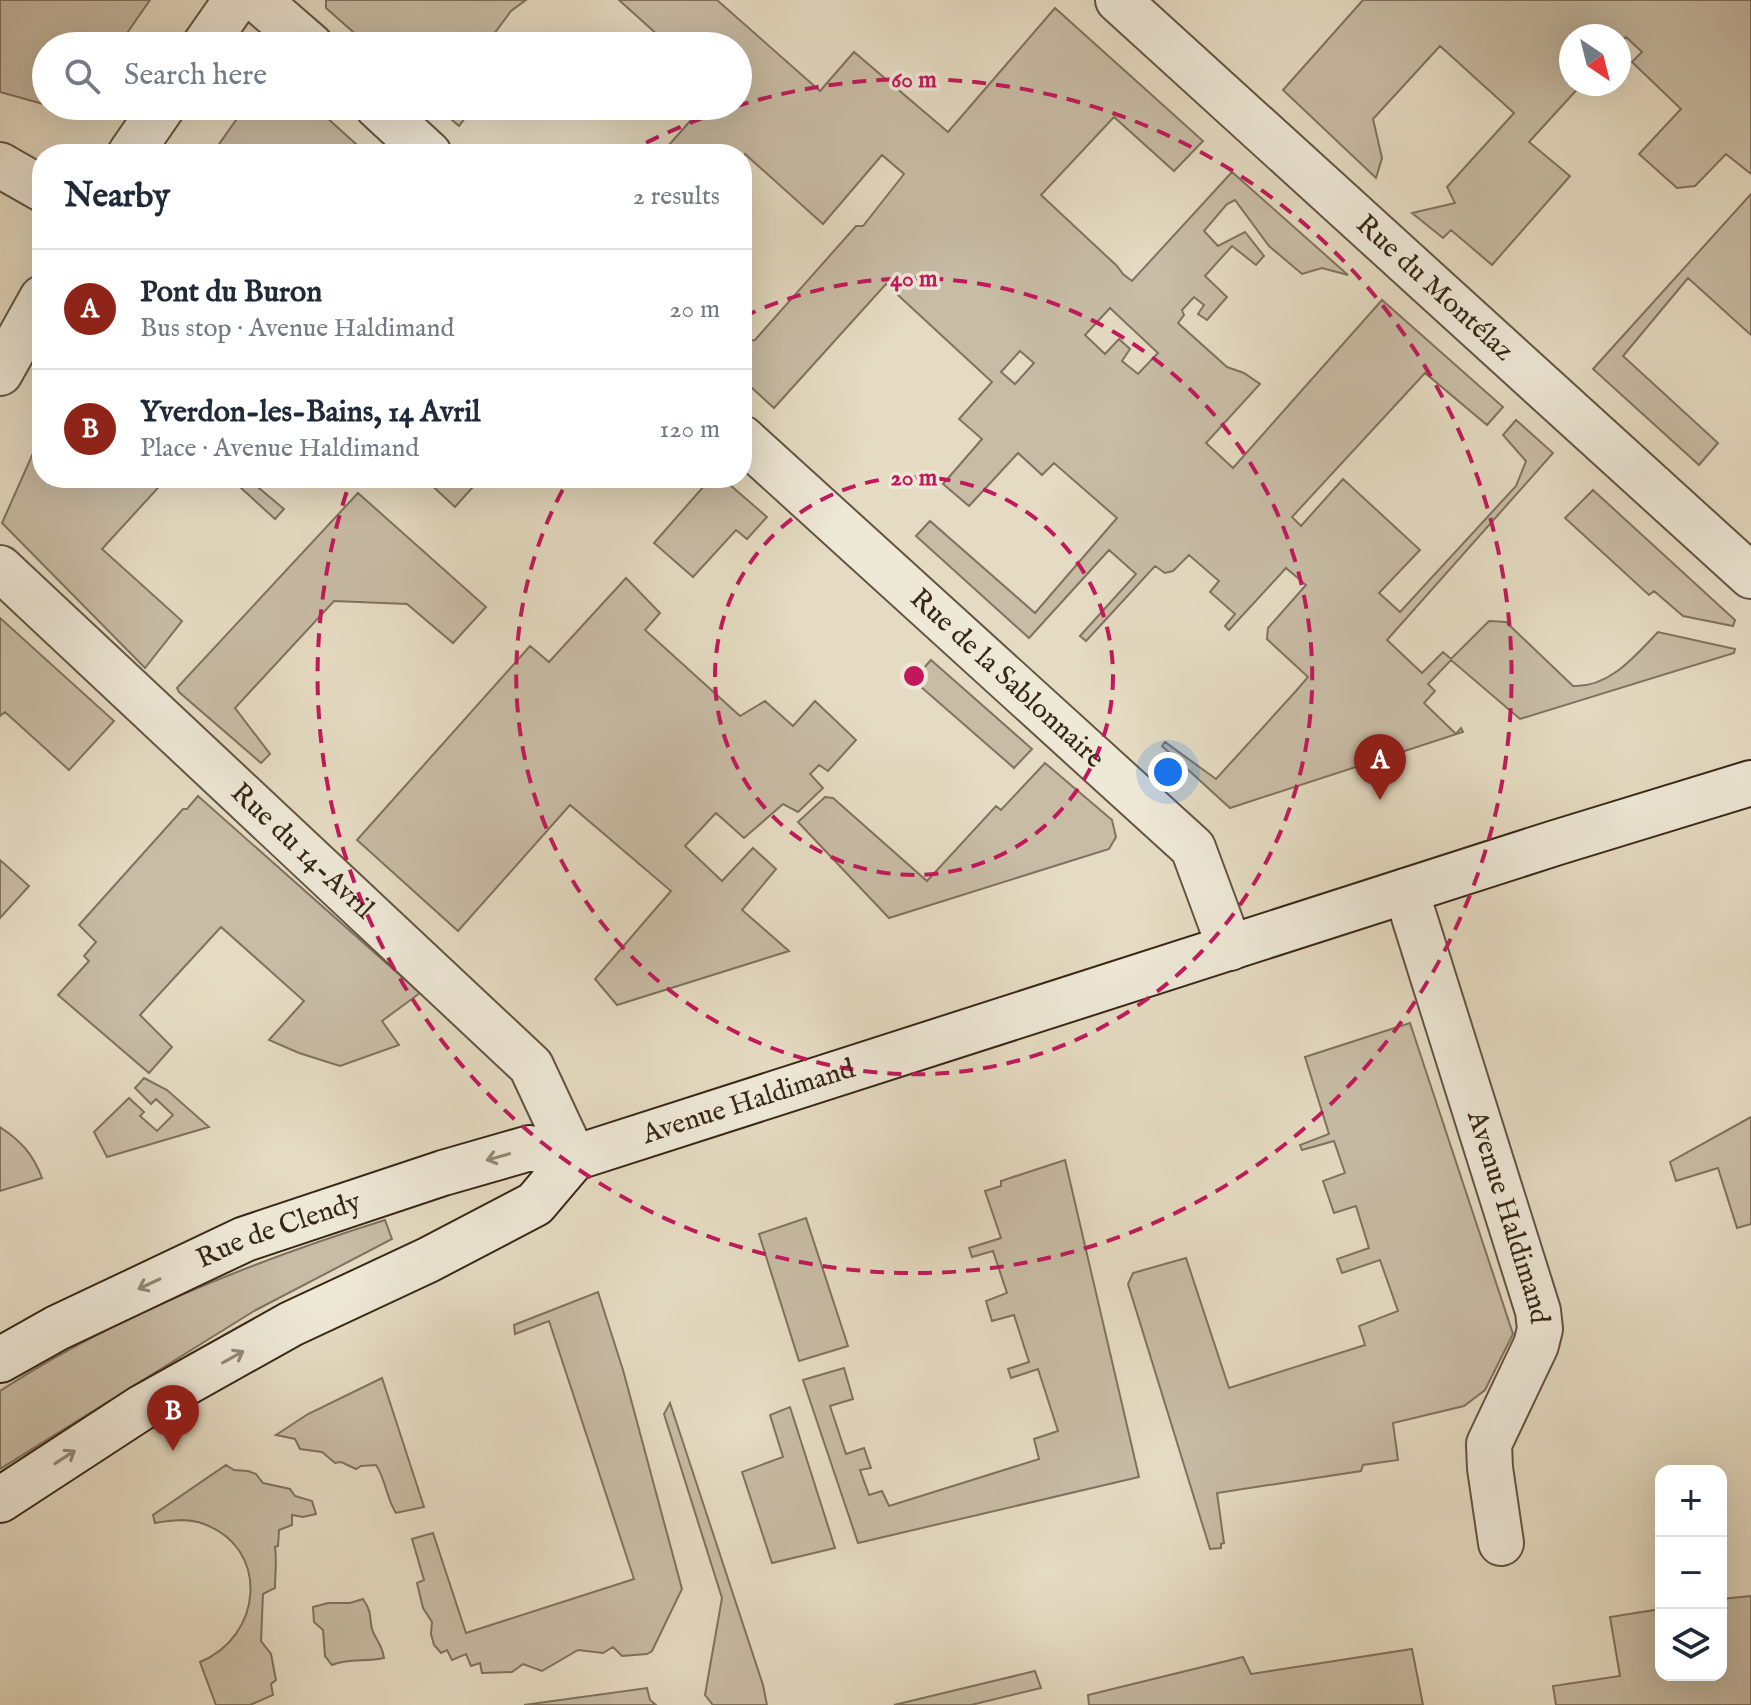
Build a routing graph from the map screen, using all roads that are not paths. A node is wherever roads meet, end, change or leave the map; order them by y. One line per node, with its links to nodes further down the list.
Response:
1 (236, 0): 4 (street)
2 (258, 0): 5 (street)
3 (1118, 0): 16 (street, Rue du Montélaz)
4 (214, 32)
5 (295, 32)
6 (153, 120): 8 (street)
7 (392, 120): 9 (street)
8 (137, 144)
9 (418, 144)
10 (0, 165): 11 (street)
11 (32, 183)
12 (32, 316): 13 (street)
13 (0, 373)
14 (752, 447): 19 (street, Rue de la Sablonnaire)
15 (0, 568): 20 (street, Rue du 14-Avril)
16 (1751, 576)
17 (1751, 783): 18 (street, Avenue Haldimand)
18 (1406, 891): 19 (street, Avenue Haldimand); 23 (street, Avenue Haldimand)
19 (1230, 948): 20 (street, Avenue Haldimand)
20 (574, 1158): 21 (street, Rue de Clendy, one-way to 21); 22 (street, one-way to 20)
21 (0, 1360)
22 (0, 1500)
23 (1501, 1543)

